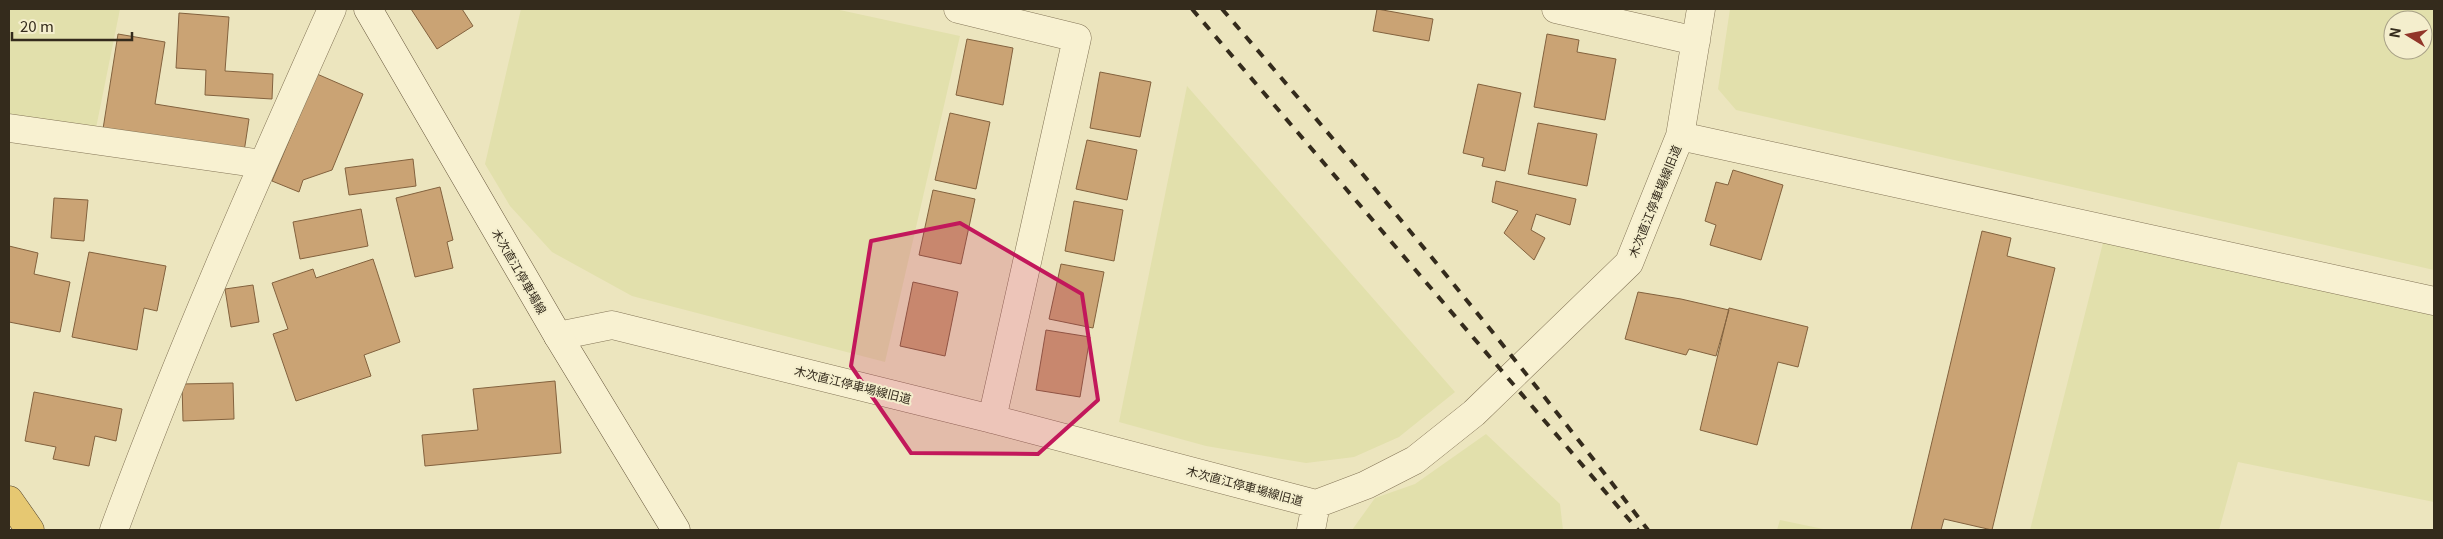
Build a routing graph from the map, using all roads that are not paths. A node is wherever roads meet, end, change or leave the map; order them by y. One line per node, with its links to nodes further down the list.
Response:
1 (332, 9): 9 (street)
2 (368, 9): 11 (street, 木次直江停車場線)
3 (958, 9): 12 (street)
4 (1556, 9): 6 (street)
5 (1701, 9): 6 (street, 木次直江停車場線旧道)
6 (1696, 40): 8 (street, 木次直江停車場線旧道)
7 (9, 128): 9 (street)
8 (1680, 136): 10 (street); 14 (street, 木次直江停車場線旧道)
9 (262, 164): 16 (street)
10 (2434, 301)
11 (558, 336): 12 (street, 木次直江停車場線旧道); 17 (street, 木次直江停車場線)
12 (992, 418): 14 (street, 木次直江停車場線旧道)
13 (9, 500): 15 (highway)
14 (1316, 504): 18 (street)
15 (30, 530)
16 (114, 530)
17 (676, 530)
18 (1312, 530)

